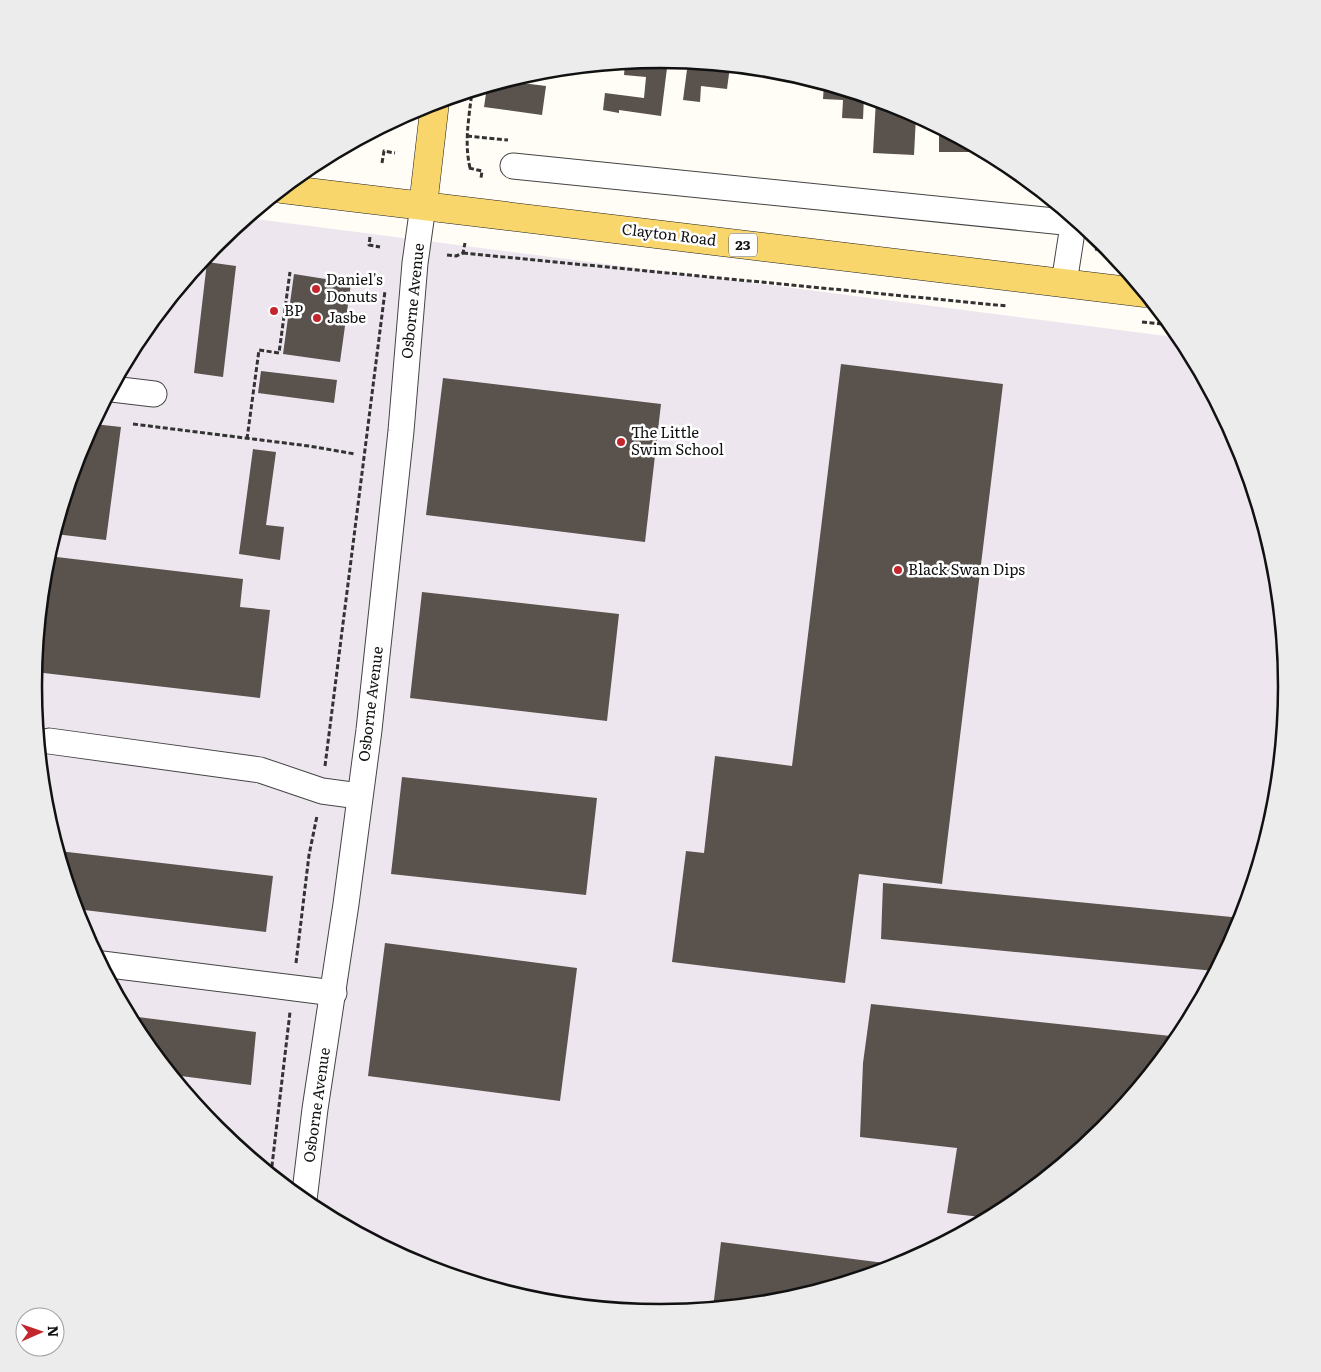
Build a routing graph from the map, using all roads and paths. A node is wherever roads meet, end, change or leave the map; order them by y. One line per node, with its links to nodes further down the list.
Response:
1 (471, 98): 6 (path)
2 (434, 111): 8 (main road)
3 (395, 153): 4 (path)
4 (382, 163)
5 (513, 166): 9 (street)
6 (481, 178)
7 (291, 191): 8 (main road, Clayton Road / 23)
8 (423, 206): 17 (main road, Clayton Road / 23); 30 (street, Osborne Avenue)
9 (1067, 220)
10 (1073, 226): 17 (street)
11 (370, 237): 13 (path)
12 (465, 243): 14 (path)
13 (380, 247)
14 (463, 253): 15 (path); 20 (path)
15 (447, 255)
16 (290, 272): 26 (path)
17 (1064, 283): 19 (main road, Clayton Road / 23)
18 (385, 286): 29 (path)
19 (1136, 292)
20 (1014, 306)
21 (1142, 322): 22 (path)
22 (1161, 324)
23 (118, 390): 24 (street)
24 (154, 394)
25 (133, 424): 26 (path)
26 (248, 439): 27 (path)
27 (355, 454)
28 (49, 741): 29 (street)
29 (322, 791): 30 (street); 32 (path)
30 (359, 796): 33 (street, Osborne Avenue)
31 (109, 965): 32 (street)
32 (293, 988): 33 (street); 34 (path)
33 (334, 993): 35 (street, Osborne Avenue)
34 (273, 1167)
35 (305, 1191)

